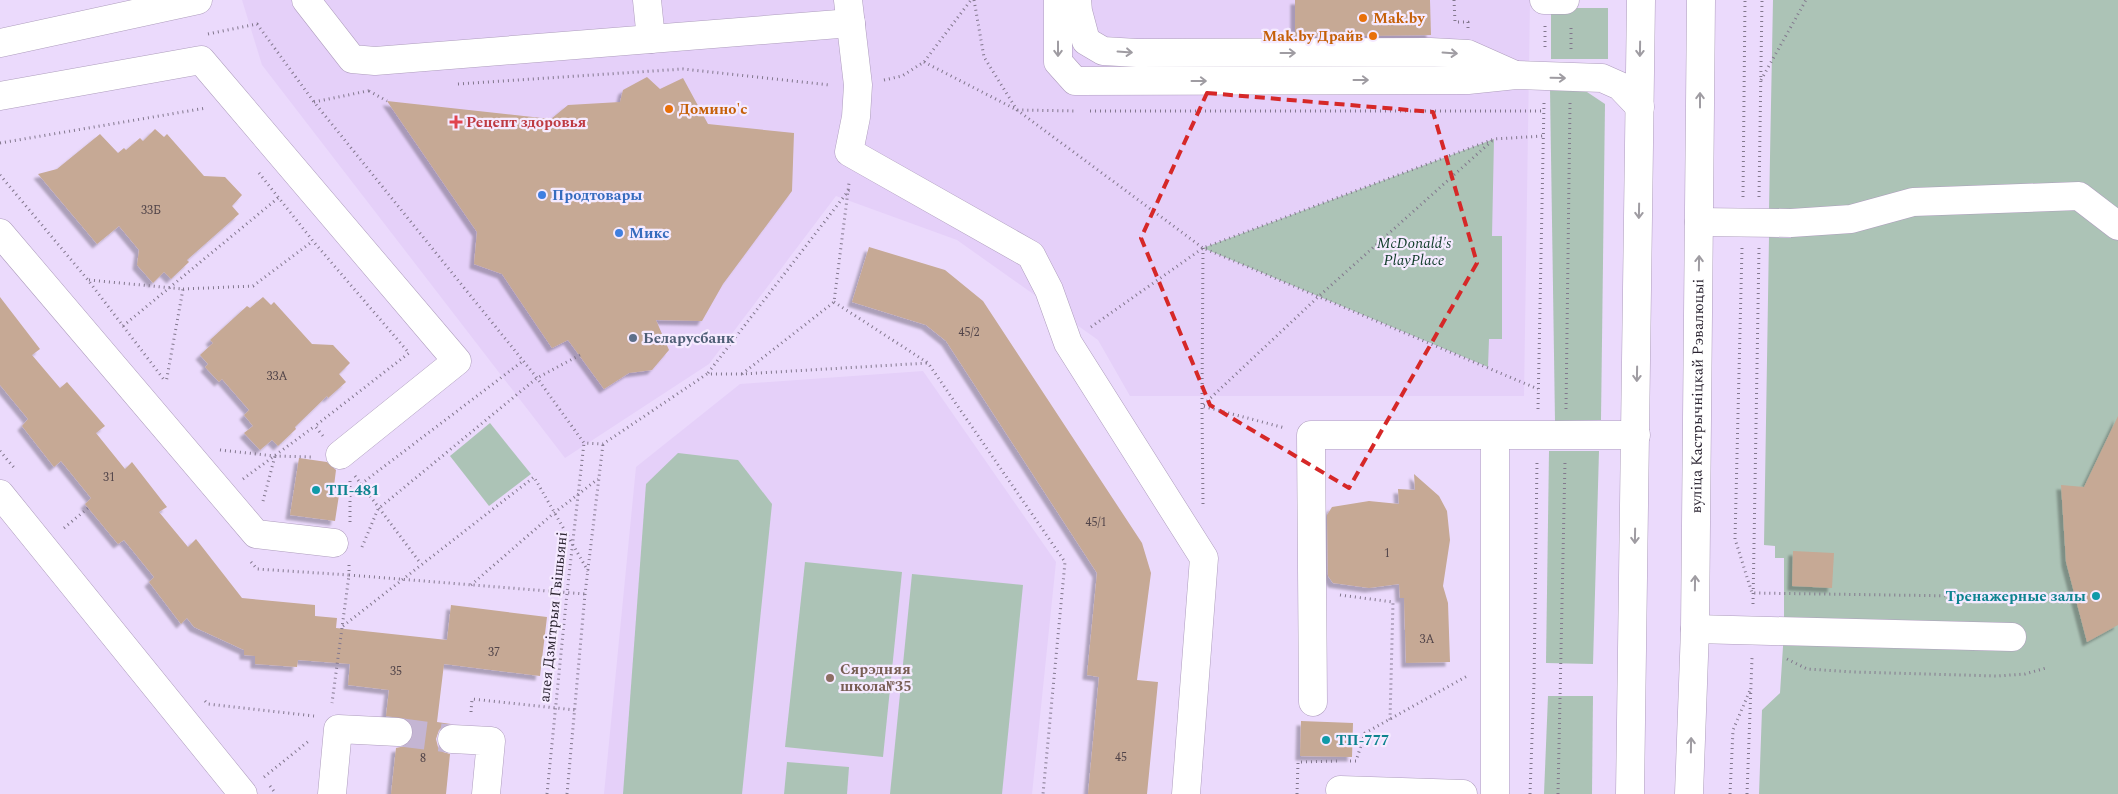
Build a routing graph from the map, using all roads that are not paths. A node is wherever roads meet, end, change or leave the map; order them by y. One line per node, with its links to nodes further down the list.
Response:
1 (198, 0): 12 (main road)
2 (306, 0): 11 (main road)
3 (647, 0): 11 (main road)
4 (1058, 0): 13 (main road, one-way to 13)
5 (1078, 0): 13 (main road, one-way to 13)
6 (1544, 0): 9 (main road)
7 (1641, 0): 15 (main road, one-way to 15)
8 (1701, 0): 16 (main road, вуліца Кастрычніцкай Рэвалюцыі, one-way to 8)
9 (1568, 10)
10 (849, 12): 11 (main road); 33 (main road)
11 (651, 39)
12 (0, 43)
13 (1516, 75): 15 (main road)
14 (0, 96): 21 (main road)
15 (1640, 107): 19 (main road, one-way to 19)
16 (1699, 222): 17 (main road); 24 (main road, вуліца Кастрычніцкай Рэвалюцыі, one-way to 16)
17 (2118, 226)
18 (0, 234): 23 (main road)
19 (1636, 435): 20 (main road); 36 (main road, one-way to 36)
20 (1495, 436): 26 (main road); 35 (main road)
21 (340, 455)
22 (0, 494): 30 (main road)
23 (344, 542)
24 (1695, 629): 25 (main road); 37 (main road, вуліца Кастрычніцкай Рэвалюцыі, one-way to 24)
25 (2012, 637)
26 (1313, 702)
27 (398, 732): 31 (main road)
28 (452, 739): 32 (main road)
29 (1340, 790): 34 (main road)
30 (243, 794)
31 (332, 794)
32 (486, 794)
33 (1186, 794)
34 (1463, 794)
35 (1495, 794)
36 (1630, 794)
37 (1690, 794)

